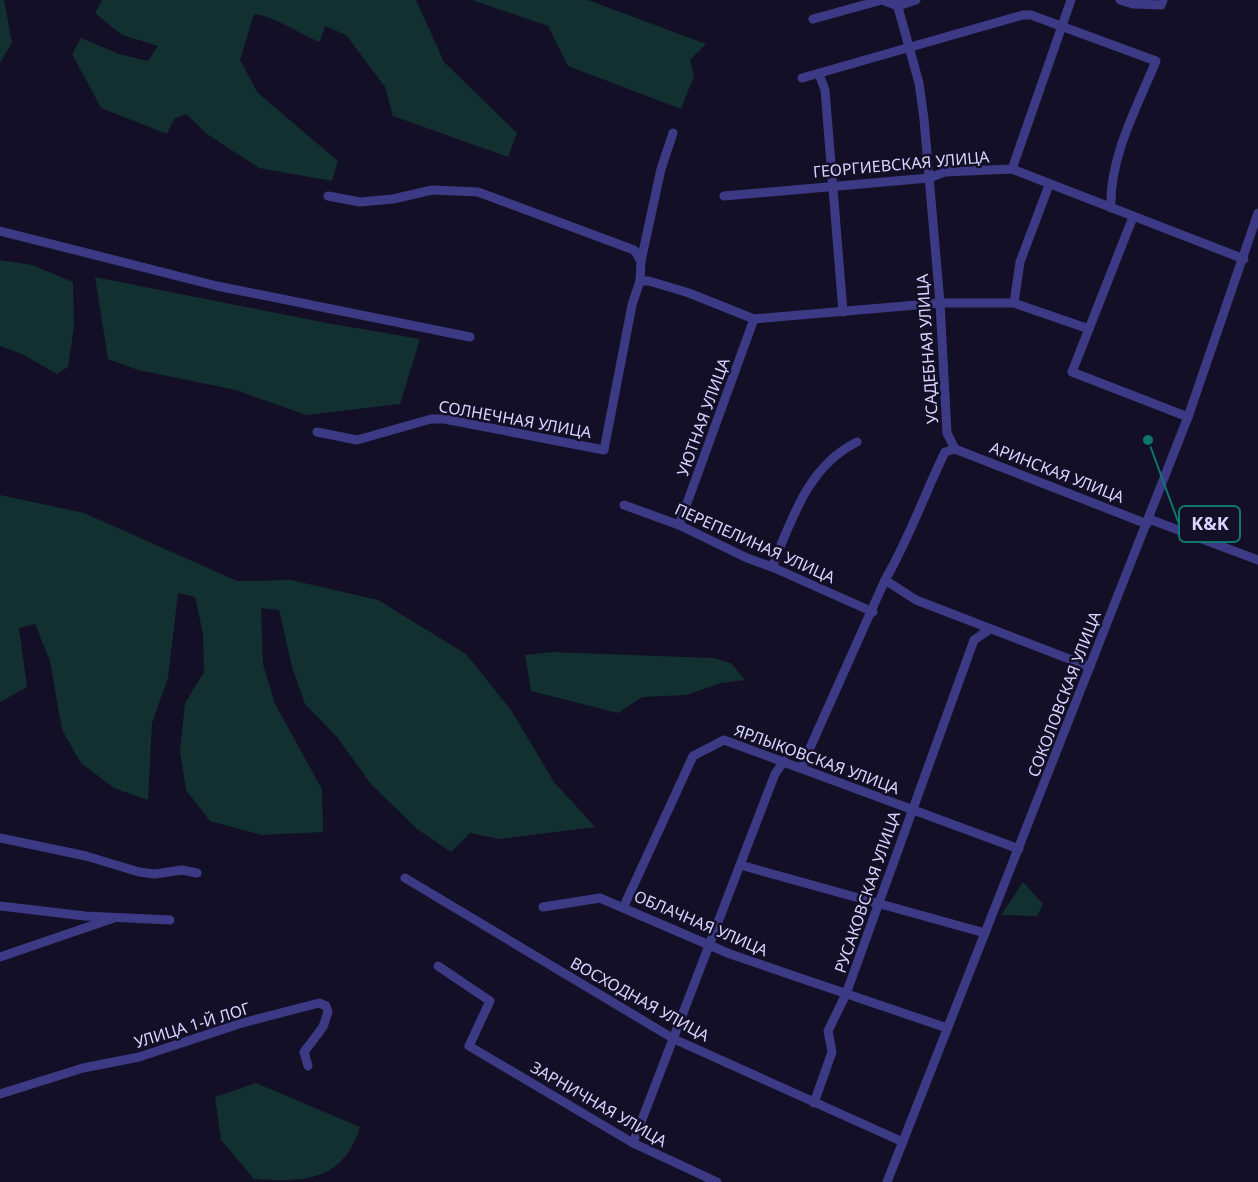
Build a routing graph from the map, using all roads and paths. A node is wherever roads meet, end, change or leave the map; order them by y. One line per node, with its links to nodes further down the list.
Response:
1 (916, 0): 4 (street)
2 (1071, 0): 7 (street)
3 (1120, 0): 5 (street)
4 (897, 3): 6 (street); 8 (street, УСАДЕБНАЯ УЛИЦА)
5 (1162, 3)
6 (813, 19)
7 (1063, 27): 8 (street); 12 (street); 18 (street)
8 (909, 46): 9 (street); 13 (street, УСАДЕБНАЯ УЛИЦА)
9 (819, 74): 10 (street); 15 (street)
10 (802, 78)
11 (673, 133): 23 (street)
12 (1012, 170): 13 (street, ГЕОРГИЕВСКАЯ УЛИЦА); 14 (street, ГЕОРГИЕВСКАЯ УЛИЦА)
13 (929, 178): 15 (street, ГЕОРГИЕВСКАЯ УЛИЦА); 25 (street, УСАДЕБНАЯ УЛИЦА)
14 (1049, 185): 18 (street, ГЕОРГИЕВСКАЯ УЛИЦА); 26 (street)
15 (833, 186): 17 (street, ГЕОРГИЕВСКАЯ УЛИЦА); 27 (street)
16 (328, 196): 23 (street)
17 (724, 196)
18 (1111, 208): 20 (street, ГЕОРГИЕВСКАЯ УЛИЦА)
19 (1258, 213): 22 (street, СОКОЛОВСКАЯ УЛИЦА)
20 (1133, 217): 22 (street, ГЕОРГИЕВСКАЯ УЛИЦА); 29 (street)
21 (0, 231): 30 (street)
22 (1244, 259): 31 (street, СОКОЛОВСКАЯ УЛИЦА)
23 (641, 261): 24 (street)
24 (640, 281): 28 (street); 32 (street, СОЛНЕЧНАЯ УЛИЦА)
25 (940, 303): 26 (street); 27 (street); 34 (street, УСАДЕБНАЯ УЛИЦА)
26 (1014, 303): 29 (street)
27 (843, 312): 28 (street)
28 (754, 319): 37 (street, УЮТНАЯ УЛИЦА)
29 (1089, 329): 31 (street)
30 (470, 337)
31 (1188, 417): 36 (street, СОКОЛОВСКАЯ УЛИЦА)
32 (317, 432)
33 (857, 442): 39 (street)
34 (955, 449): 36 (street, АРИНСКАЯ УЛИЦА); 40 (street)
35 (624, 505): 37 (street, ПЕРЕПЕЛИНАЯ УЛИЦА)
36 (1148, 521): 38 (street, АРИНСКАЯ УЛИЦА); 43 (street, СОКОЛОВСКАЯ УЛИЦА)
37 (679, 525): 39 (street, ПЕРЕПЕЛИНАЯ УЛИЦА)
38 (1258, 560)
39 (772, 567): 41 (street, ПЕРЕПЕЛИНАЯ УЛИЦА)
40 (885, 580): 41 (street); 42 (street)
41 (873, 612): 45 (street)
42 (990, 629): 43 (street); 46 (street, РУСАКОВСКАЯ УЛИЦА)
43 (1090, 667): 48 (street, СОКОЛОВСКАЯ УЛИЦА)
44 (784, 761): 45 (street, ЯРЛЫКОВСКАЯ УЛИЦА); 49 (street); 54 (street, ЯРЛЫКОВСКАЯ УЛИЦА)
45 (801, 768): 46 (street, ЯРЛЫКОВСКАЯ УЛИЦА)
46 (912, 809): 48 (street, ЯРЛЫКОВСКАЯ УЛИЦА); 52 (street, РУСАКОВСКАЯ УЛИЦА)
47 (0, 838): 50 (street)
48 (1019, 849): 58 (street, СОКОЛОВСКАЯ УЛИЦА)
49 (740, 865): 52 (street); 59 (street)
50 (197, 873)
51 (405, 878): 64 (street, ВОСХОДНАЯ УЛИЦА)
52 (878, 904): 58 (street); 62 (street, РУСАКОВСКАЯ УЛИЦА)
53 (0, 906): 56 (street)
54 (624, 906): 55 (street, ОБЛАЧНАЯ УЛИЦА); 59 (street, ОБЛАЧНАЯ УЛИЦА)
55 (543, 907)
56 (120, 916): 57 (street); 60 (street)
57 (170, 921)
58 (985, 933): 63 (street, СОКОЛОВСКАЯ УЛИЦА)
59 (711, 944): 62 (street, ОБЛАЧНАЯ УЛИЦА); 64 (street)
60 (0, 957)
61 (438, 966): 69 (street, ЗАРНИЧНАЯ УЛИЦА)
62 (846, 994): 63 (street, ОБЛАЧНАЯ УЛИЦА); 67 (street, РУСАКОВСКАЯ УЛИЦА)
63 (948, 1028): 68 (street, СОКОЛОВСКАЯ УЛИЦА)
64 (674, 1039): 67 (street, ВОСХОДНАЯ УЛИЦА); 69 (street)
65 (308, 1066): 66 (street, УЛИЦА 1-Й ЛОГ)
66 (0, 1094)
67 (814, 1103): 68 (street, ВОСХОДНАЯ УЛИЦА)
68 (903, 1142): 71 (street, СОКОЛОВСКАЯ УЛИЦА)
69 (633, 1143): 70 (street, ЗАРНИЧНАЯ УЛИЦА)
70 (717, 1182)
71 (887, 1182)

